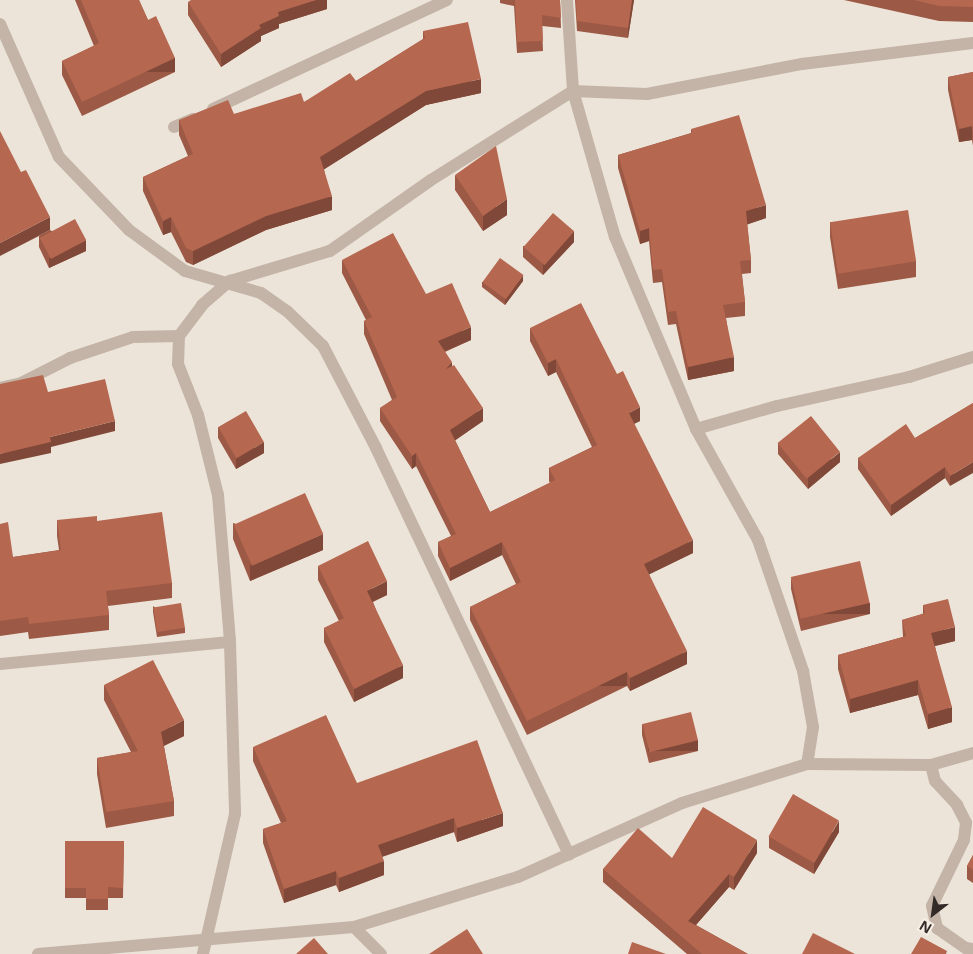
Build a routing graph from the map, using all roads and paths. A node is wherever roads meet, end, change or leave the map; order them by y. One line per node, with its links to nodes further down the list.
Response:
1 (447, 0): 6 (street)
2 (566, 0): 5 (street)
3 (0, 24): 7 (street)
4 (973, 43): 5 (street)
5 (573, 91): 7 (street); 11 (street)
6 (174, 127)
7 (230, 281): 8 (street); 17 (street)
8 (179, 336): 10 (street); 12 (street)
9 (973, 357): 11 (street)
10 (0, 388)
11 (696, 429): 15 (street)
12 (230, 642): 13 (street); 19 (street)
13 (0, 664)
14 (973, 753): 16 (street)
15 (807, 764): 16 (street); 17 (street)
16 (931, 765): 20 (street)
17 (569, 854): 18 (street)
18 (354, 928): 19 (street); 23 (street)
19 (208, 940): 21 (street); 22 (street)
20 (973, 949)
21 (38, 954)
22 (202, 954)
23 (381, 954)

